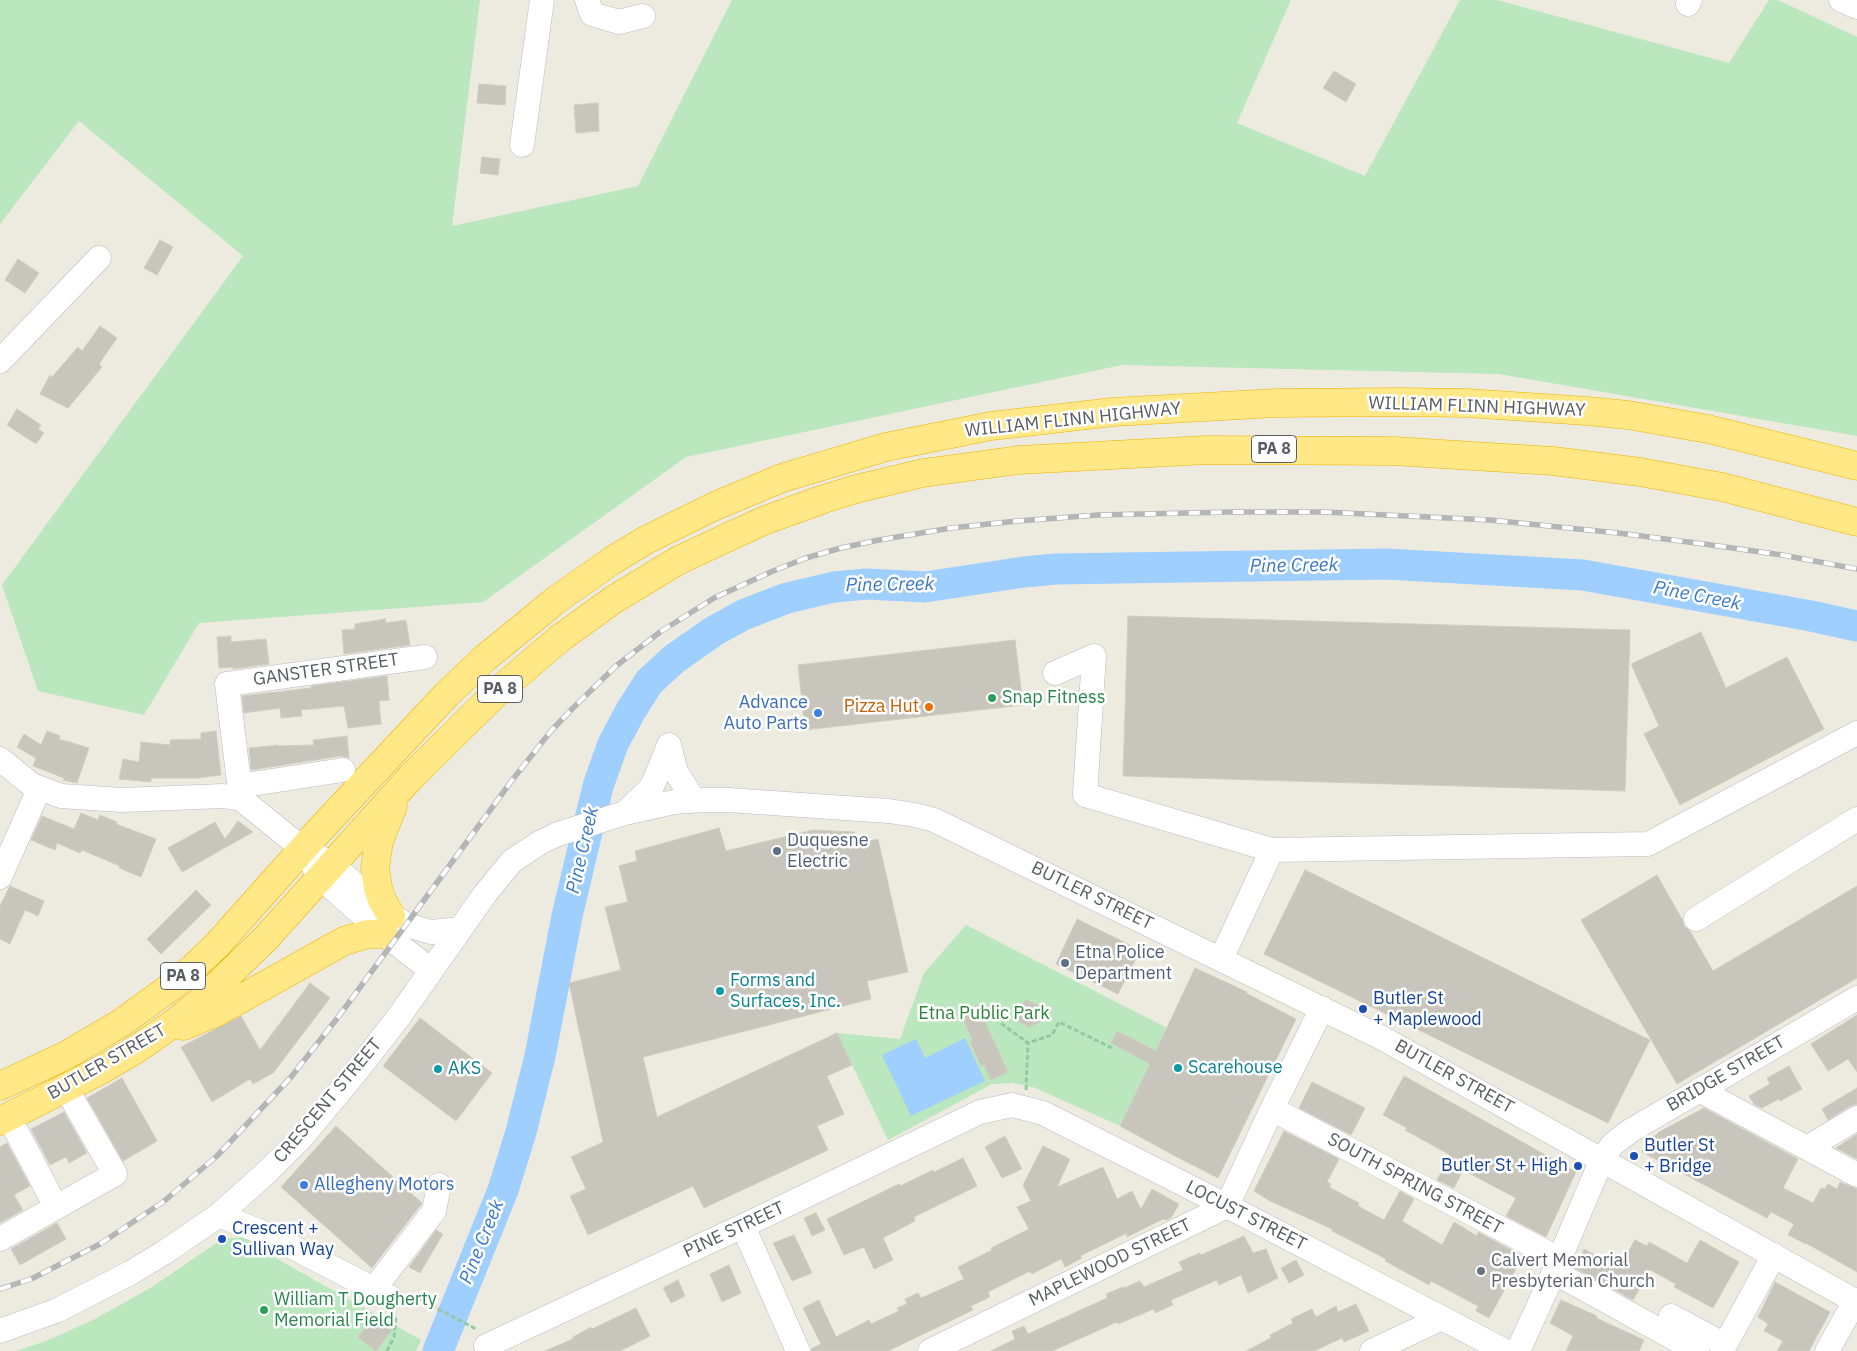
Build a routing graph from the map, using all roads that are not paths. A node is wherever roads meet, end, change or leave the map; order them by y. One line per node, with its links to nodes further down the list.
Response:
1 (542, 0): 6 (street)
2 (587, 0): 5 (street)
3 (1841, 0): 4 (street)
4 (1857, 7)
5 (643, 16)
6 (522, 145)
7 (99, 258): 8 (street)
8 (0, 361)
9 (1857, 464): 22 (highway, WILLIAM FLINN HIGHWAY / PA 8)
10 (1857, 522): 16 (highway, WILLIAM FLINN HIGHWAY / PA 8)
11 (425, 657): 18 (street, GANSTER STREET)
12 (1055, 673): 23 (street)
13 (1857, 733): 23 (street)
14 (0, 759): 17 (street)
15 (343, 770): 18 (street)
16 (410, 778): 24 (highway, WILLIAM FLINN HIGHWAY / PA 8); 27 (highway)
17 (39, 789): 18 (street); 25 (street)
18 (240, 793): 22 (street)
19 (694, 800): 20 (street, BUTLER STREET); 20 (street); 29 (street, BUTLER STREET)
20 (624, 813): 28 (street, BUTLER STREET)
21 (1857, 819): 26 (street)
22 (303, 849): 24 (street); 34 (highway, BUTLER STREET / PA 8)
23 (1272, 850): 29 (street)
24 (326, 870): 27 (street); 33 (highway, BUTLER STREET / PA 8)
25 (0, 877)
26 (1696, 918)
27 (387, 925): 28 (street); 30 (street); 33 (highway)
28 (461, 928): 30 (street, BUTLER STREET)
29 (1221, 959): 32 (street, BUTLER STREET)
30 (431, 970): 47 (street, CRESCENT STREET)
31 (1857, 998): 36 (street, BRIDGE STREET)
32 (1322, 1008): 37 (street); 42 (street, BUTLER STREET)
33 (154, 1038): 35 (highway, BUTLER STREET / PA 8)
34 (0, 1086)
35 (66, 1088): 40 (highway, BUTLER STREET / PA 8); 46 (street)
36 (1699, 1090): 41 (street); 42 (street, BRIDGE STREET)
37 (1272, 1109): 45 (street); 51 (street, SOUTH SPRING STREET)
38 (980, 1112): 45 (street, LOCUST STREET); 48 (street, PINE STREET)
39 (1857, 1118): 41 (street)
40 (4, 1119): 46 (street)
41 (1807, 1148): 43 (street)
42 (1602, 1159): 50 (street, BUTLER STREET); 51 (street, BRIDGE STREET)
43 (1857, 1175)
44 (439, 1185): 47 (street)
45 (1227, 1206): 54 (street, LOCUST STREET); 58 (street, MAPLEWOOD STREET)
46 (56, 1207): 49 (street)
47 (219, 1215): 55 (street, CRESCENT STREET)
48 (743, 1226): 56 (street, PINE STREET); 57 (street)
49 (0, 1238)
50 (1774, 1255): 52 (street, BUTLER STREET); 53 (street)
51 (1556, 1266): 61 (street, BRIDGE STREET); 62 (street)
52 (1856, 1302): 63 (street)
53 (1671, 1316)
54 (1442, 1318): 59 (street); 60 (street, LOCUST STREET)
55 (0, 1331)
56 (484, 1339)
57 (798, 1351)
58 (930, 1351)
59 (1372, 1351)
60 (1504, 1351)
61 (1518, 1351)
62 (1697, 1351)
63 (1827, 1351)

